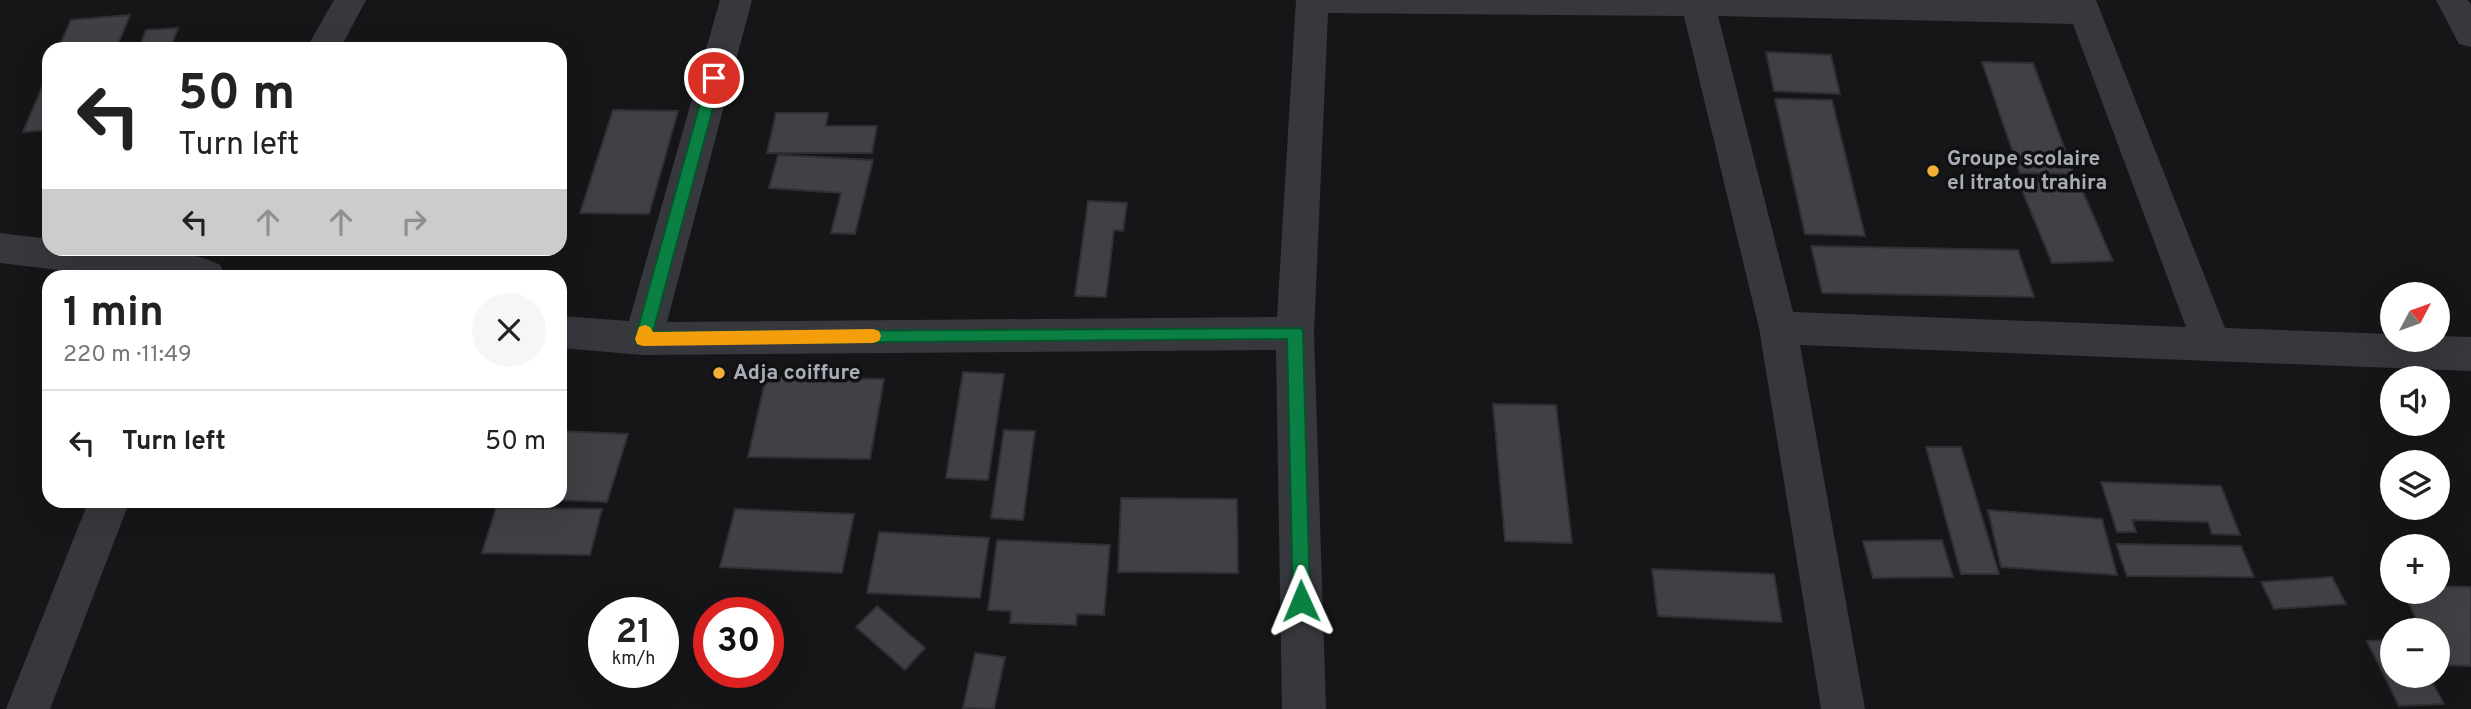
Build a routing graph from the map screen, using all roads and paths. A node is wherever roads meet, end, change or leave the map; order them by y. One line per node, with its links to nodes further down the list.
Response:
1 (350, 0): 8 (street)
2 (736, 0): 16 (street)
3 (2452, 0): 7 (street)
4 (1311, 1): 5 (street); 14 (street)
5 (1698, 4): 6 (street); 13 (street)
6 (2082, 6): 17 (street)
7 (2471, 35)
8 (327, 42)
9 (0, 248): 10 (street)
10 (42, 252)
11 (82, 256): 12 (street)
12 (205, 268)
13 (1778, 328): 17 (street); 22 (street)
14 (1295, 332): 16 (street); 21 (street)
15 (567, 333): 16 (street)
16 (643, 339)
17 (2211, 342): 18 (street)
18 (2471, 354)
19 (107, 508): 20 (street)
20 (28, 709)
21 (1304, 709)
22 (1843, 709)

